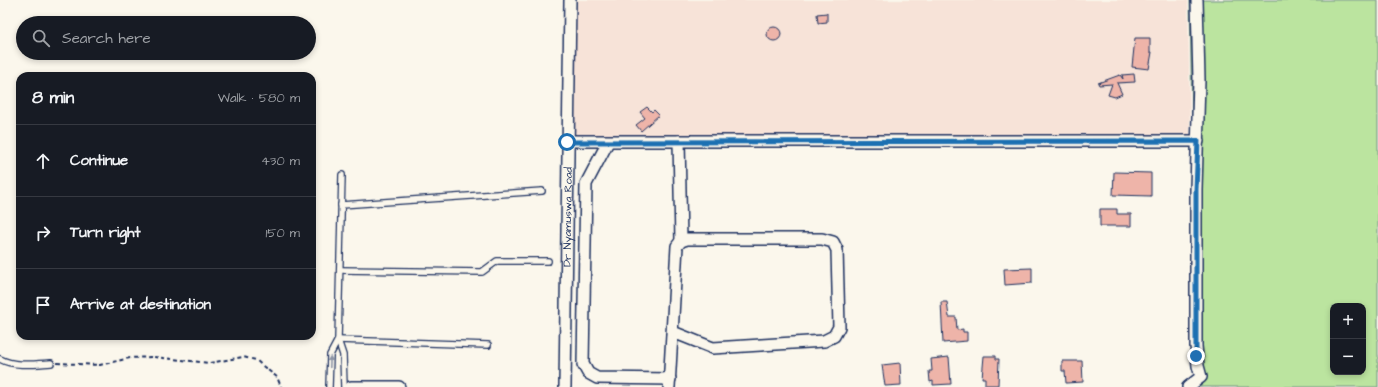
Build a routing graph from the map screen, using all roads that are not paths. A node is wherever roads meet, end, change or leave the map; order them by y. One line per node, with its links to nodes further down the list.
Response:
1 (570, 0): 4 (street, Dr Nyamuswa Road)
2 (1197, 0): 3 (street)
3 (1198, 141): 6 (street); 18 (street)
4 (567, 142): 5 (street); 24 (street, Dr Nyamuswa Road)
5 (608, 142): 6 (street); 19 (street)
6 (680, 142): 10 (street)
7 (342, 175): 9 (lane)
8 (542, 191): 9 (lane)
9 (341, 205): 12 (lane)
10 (681, 241): 13 (street); 13 (street)
11 (548, 261): 12 (lane)
12 (340, 270): 14 (lane)
13 (673, 332): 19 (street)
14 (338, 340): 15 (lane); 20 (lane, one-way to 14); 21 (lane)
15 (488, 345)
16 (0, 359): 17 (lane)
17 (51, 363)
18 (1204, 382): 25 (street)
19 (669, 383)
20 (329, 387)
21 (344, 387)
22 (351, 387): 23 (street)
23 (399, 387)
24 (565, 387)
25 (1188, 387)

